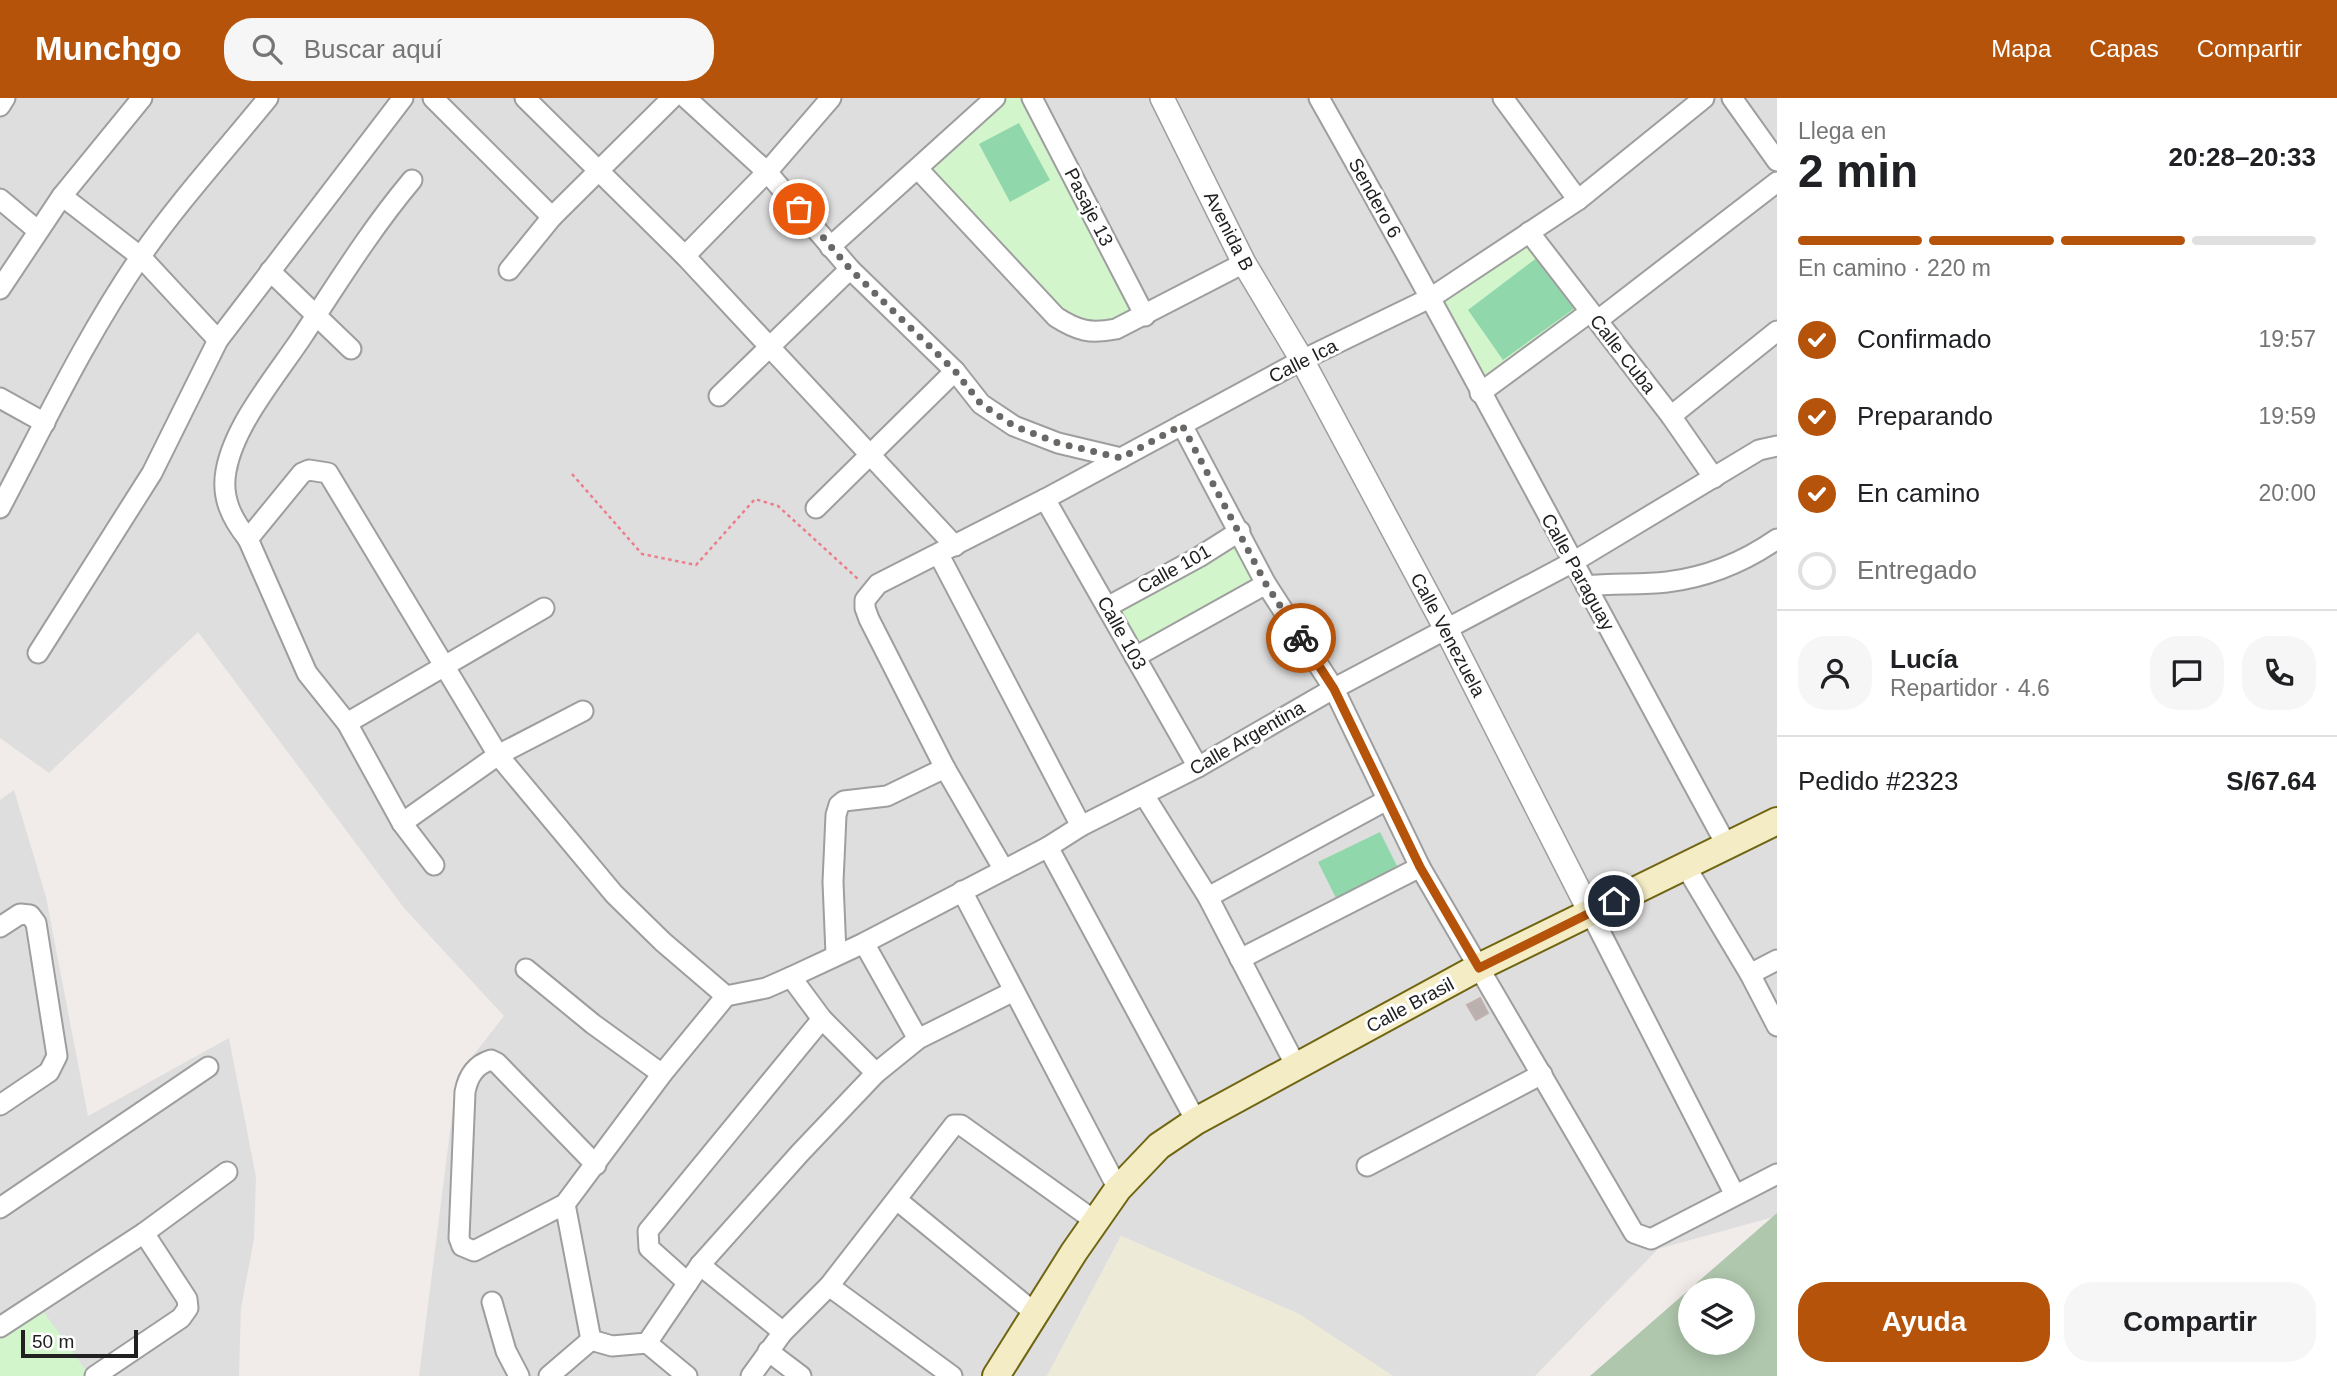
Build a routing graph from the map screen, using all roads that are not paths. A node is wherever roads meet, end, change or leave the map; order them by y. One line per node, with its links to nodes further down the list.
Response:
1 (5, 98): 17 (street)
2 (142, 98): 24 (street)
3 (268, 98): 32 (street)
4 (403, 98): 36 (street)
5 (433, 98): 27 (street)
6 (525, 98): 21 (street)
7 (672, 98): 21 (street)
8 (686, 98): 20 (street)
9 (831, 98): 20 (street)
10 (995, 98): 19 (street)
11 (1032, 98): 40 (street, Pasaje 13)
12 (1162, 98): 33 (street, Avenida B)
13 (1319, 98): 38 (street, Sendero 6)
14 (1503, 98): 26 (street)
15 (1704, 98): 26 (street, Calle Ica)
16 (1732, 98): 18 (street)
17 (0, 106)
18 (1777, 161)
19 (918, 169): 30 (street); 40 (street)
20 (767, 172): 30 (street); 31 (street)
21 (599, 173): 27 (street); 31 (street)
22 (412, 180): 39 (street)
23 (1777, 182): 41 (street)
24 (62, 196): 28 (street); 32 (street)
25 (0, 199): 28 (street)
26 (1578, 200): 29 (street, Calle Ica)
27 (552, 217): 35 (street)
28 (37, 230): 37 (street)
29 (1529, 232): 38 (street, Calle Ica); 41 (street, Calle Cuba)
30 (830, 247): 34 (street)
31 (685, 256): 44 (street)
32 (141, 257): 43 (street); 52 (street)
33 (1244, 263): 40 (street); 46 (street, Avenida B)
34 (850, 269): 44 (street); 47 (street)
35 (509, 270)
36 (270, 271): 39 (street); 43 (street)
37 (0, 289)
38 (1432, 297): 46 (street, Calle Ica); 48 (street, Calle Paraguay)
39 (316, 316): 45 (street); 63 (street)
40 (1145, 316)
41 (1594, 316): 48 (street); 51 (street, Calle Cuba)
42 (1777, 331): 51 (street)
43 (218, 340): 71 (street)
44 (770, 347): 49 (street); 55 (street)
45 (351, 349)
46 (1302, 360): 53 (street, Calle Ica); 70 (street, Calle Venezuela)
47 (955, 371): 55 (street); 56 (street)
48 (1480, 393): 65 (street, Calle Paraguay)
49 (719, 396)
50 (0, 398): 52 (street)
51 (1671, 416): 57 (street, Calle Cuba)
52 (45, 424): 59 (street)
53 (1182, 425): 56 (street, Calle Ica); 61 (street)
54 (1777, 446): 57 (street, Calle Argentina)
55 (873, 455): 60 (street); 64 (street)
56 (1121, 458): 58 (street, Calle Ica)
57 (1714, 478): 65 (street, Calle Argentina)
58 (1045, 499): 64 (street, Calle Ica); 68 (street, Calle 103)
59 (0, 508)
60 (816, 508)
61 (1240, 531): 66 (street); 68 (street, Calle 101)
62 (1777, 539): 67 (street)
63 (248, 540): 73 (street); 76 (street)
64 (947, 551): 79 (street, Calle Ica); 84 (street)
65 (1573, 562): 67 (street, Calle Paraguay); 70 (street, Calle Argentina)
66 (1266, 584): 72 (street); 74 (street)
67 (1586, 586): 85 (street, Calle Paraguay)
68 (1107, 607): 72 (street, Calle 103)
69 (544, 608): 73 (street)
70 (1446, 629): 74 (street, Calle Argentina); 93 (street, Calle Venezuela)
71 (38, 653)
72 (1135, 657): 78 (street, Calle 103)
73 (445, 666): 76 (street); 77 (street)
74 (1334, 689): 78 (street, Calle Argentina); 81 (street)
75 (583, 711): 77 (street)
76 (347, 723): 83 (street)
77 (498, 755): 83 (street); 104 (street)
78 (1198, 767): 80 (street, Calle Argentina)
79 (945, 768): 90 (street); 96 (street)
80 (1143, 795): 84 (street, Calle Argentina); 92 (street)
81 (1387, 800): 88 (street); 92 (street)
82 (1777, 821): 85 (main road, Calle Brasil)
83 (402, 823): 87 (street)
84 (1081, 827): 86 (street, Calle Argentina)
85 (1727, 846): 89 (main road, Calle Brasil)
86 (1048, 847): 90 (street, Calle Argentina); 114 (street)
87 (434, 864)
88 (1420, 867): 97 (street); 99 (street)
89 (1686, 867): 93 (main road, Calle Brasil); 101 (street)
90 (1004, 870): 91 (street, Calle Argentina)
91 (962, 891): 95 (street, Calle Argentina); 103 (street)
92 (1208, 897): 97 (street)
93 (1590, 912): 99 (main road, Calle Brasil); 120 (street)
94 (0, 928): 113 (street)
95 (864, 943): 96 (street, Calle Argentina); 107 (street)
96 (836, 954): 102 (street, Calle Argentina)
97 (1240, 959): 109 (street)
98 (1777, 960): 101 (street)
99 (1479, 968): 109 (main road, Calle Brasil); 112 (street)
100 (526, 969): 111 (street)
101 (1750, 974): 106 (street)
102 (791, 977): 104 (street, Calle Argentina); 105 (street)
103 (1014, 991): 107 (street); 119 (street)
104 (726, 996): 111 (street)
105 (822, 1019): 110 (street); 127 (street)
106 (1777, 1026)
107 (918, 1039): 110 (street)
108 (208, 1066): 123 (street)
109 (1296, 1066): 114 (main road, Calle Brasil)
110 (876, 1073): 126 (street)
111 (662, 1074): 115 (street)
112 (1542, 1074): 116 (street); 120 (street)
113 (0, 1105)
114 (1196, 1121): 119 (main road, Calle Brasil)
115 (596, 1165): 122 (street); 122 (street)
116 (1367, 1166)
117 (227, 1172): 125 (street)
118 (1777, 1174): 120 (street)
119 (1118, 1189): 124 (main road, Calle Brasil)
120 (1735, 1195)
121 (897, 1200): 124 (street); 128 (street); 130 (street)
122 (565, 1204): 133 (street)
123 (0, 1208)
124 (1095, 1221): 130 (main road, Calle Brasil)
125 (144, 1233): 131 (street); 136 (street)
126 (700, 1265): 127 (street); 132 (street)
127 (688, 1283): 134 (street)
128 (829, 1286): 132 (street); 142 (street)
129 (492, 1302): 137 (street)
130 (1035, 1313): 143 (main road, Calle Brasil)
131 (0, 1328)
132 (783, 1332): 135 (street)
133 (591, 1340): 134 (street); 138 (street)
134 (647, 1343): 139 (street)
135 (768, 1351): 140 (street); 141 (street)
136 (95, 1376)
137 (519, 1376)
138 (549, 1376)
139 (687, 1376)
140 (751, 1376)
141 (801, 1376)
142 (952, 1376)
143 (996, 1376)

